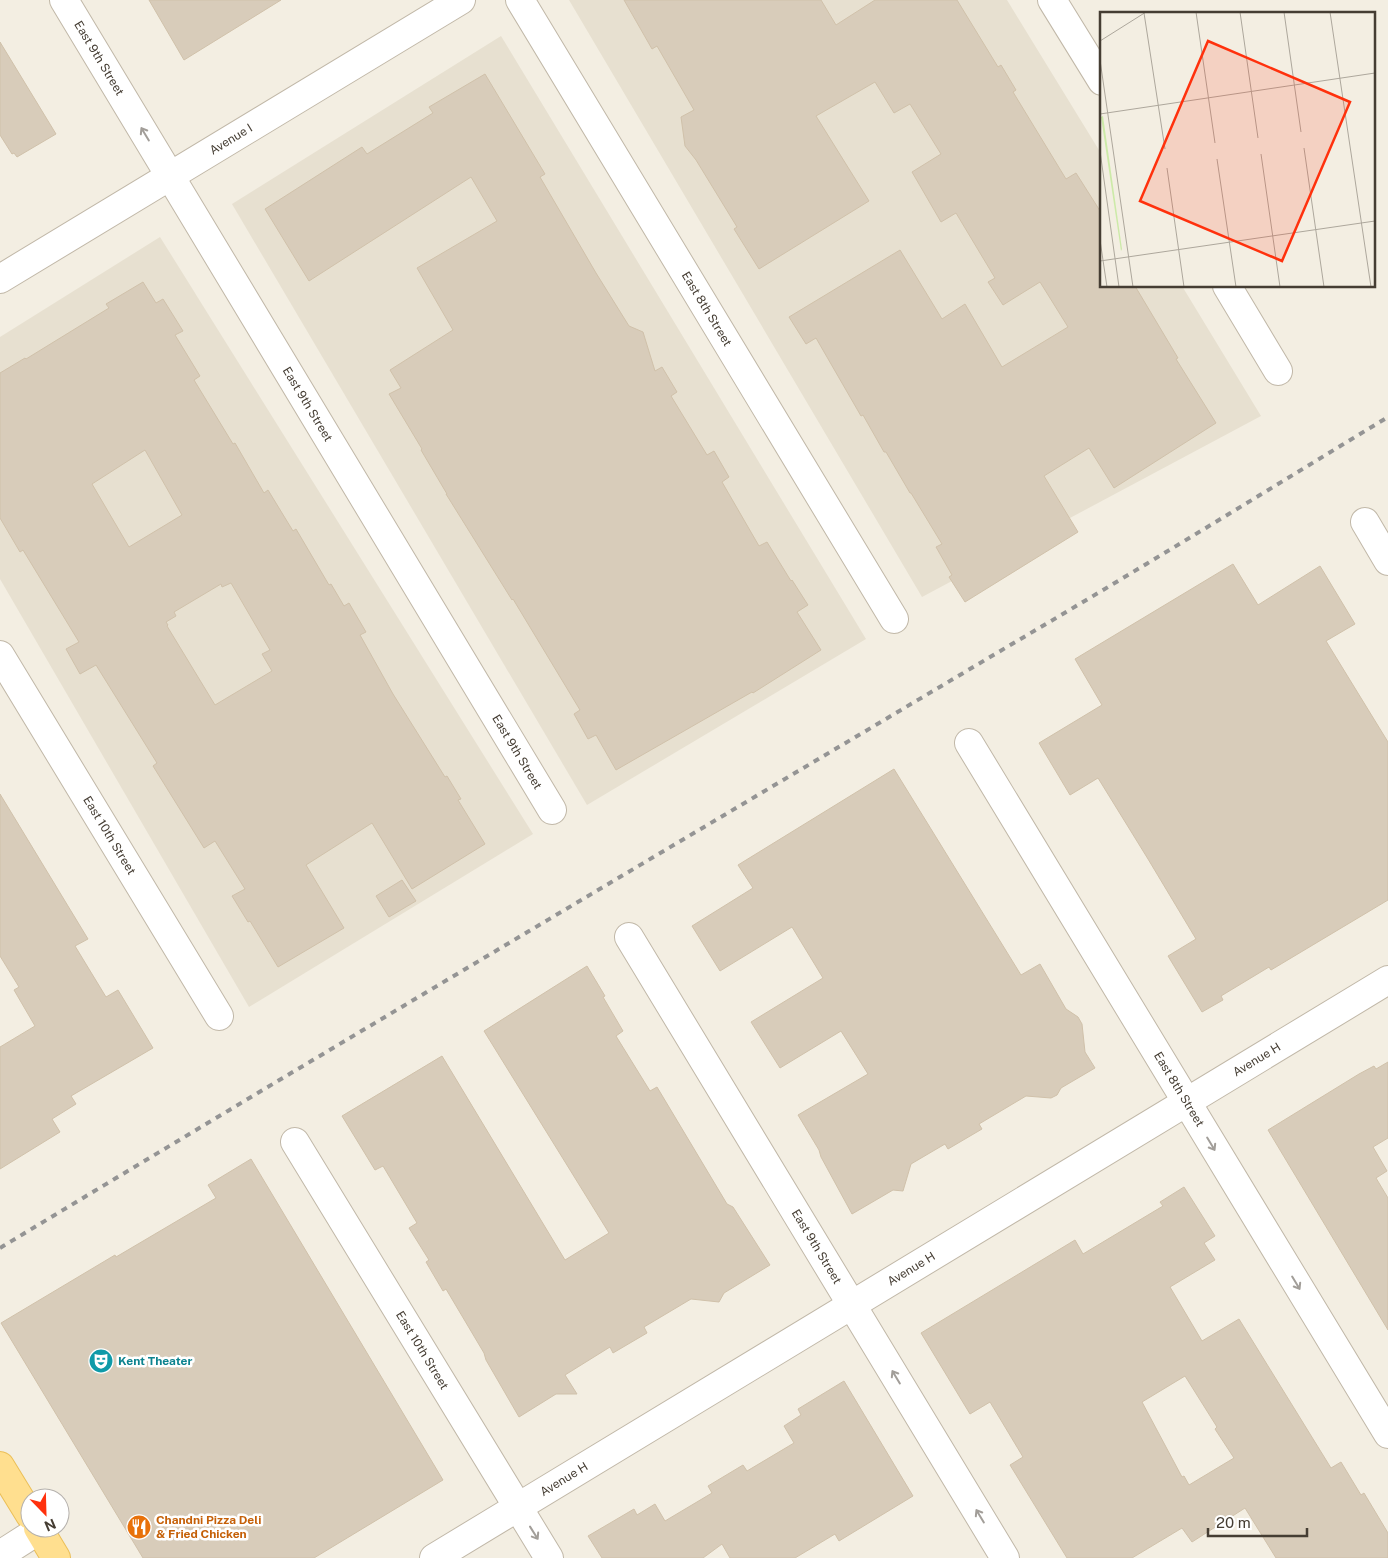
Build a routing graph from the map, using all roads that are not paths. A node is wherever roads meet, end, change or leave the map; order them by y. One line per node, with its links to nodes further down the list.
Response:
1 (64, 0): 6 (street, East 9th Street, one-way to 1)
2 (461, 0): 6 (street, Avenue I)
3 (520, 0): 12 (street, East 8th Street)
4 (1052, 0): 5 (street)
5 (1100, 78)
6 (170, 176): 7 (street, Avenue I); 15 (street, East 9th Street)
7 (0, 279)
8 (1227, 288): 9 (street)
9 (1278, 371)
10 (1365, 522): 11 (street)
11 (1388, 560)
12 (894, 619)
13 (0, 655): 18 (street, East 10th Street)
14 (969, 744): 19 (street, East 8th Street)
15 (552, 810)
16 (629, 937): 21 (street, East 9th Street)
17 (1388, 980): 19 (street, Avenue H)
18 (219, 1016)
19 (1186, 1102): 21 (street, Avenue H); 22 (street, East 8th Street, one-way to 22)
20 (295, 1142): 25 (street, East 10th Street)
21 (852, 1304): 25 (street, Avenue H); 32 (street, East 9th Street, one-way to 21)
22 (1388, 1434)
23 (0, 1466): 24 (main road)
24 (20, 1499)
25 (518, 1507): 30 (street, Avenue H); 31 (street, East 10th Street, one-way to 31)
26 (20, 1538): 28 (street)
27 (44, 1538): 29 (main road)
28 (0, 1555)
29 (56, 1558)
30 (434, 1558)
31 (549, 1558)
32 (1005, 1558)

